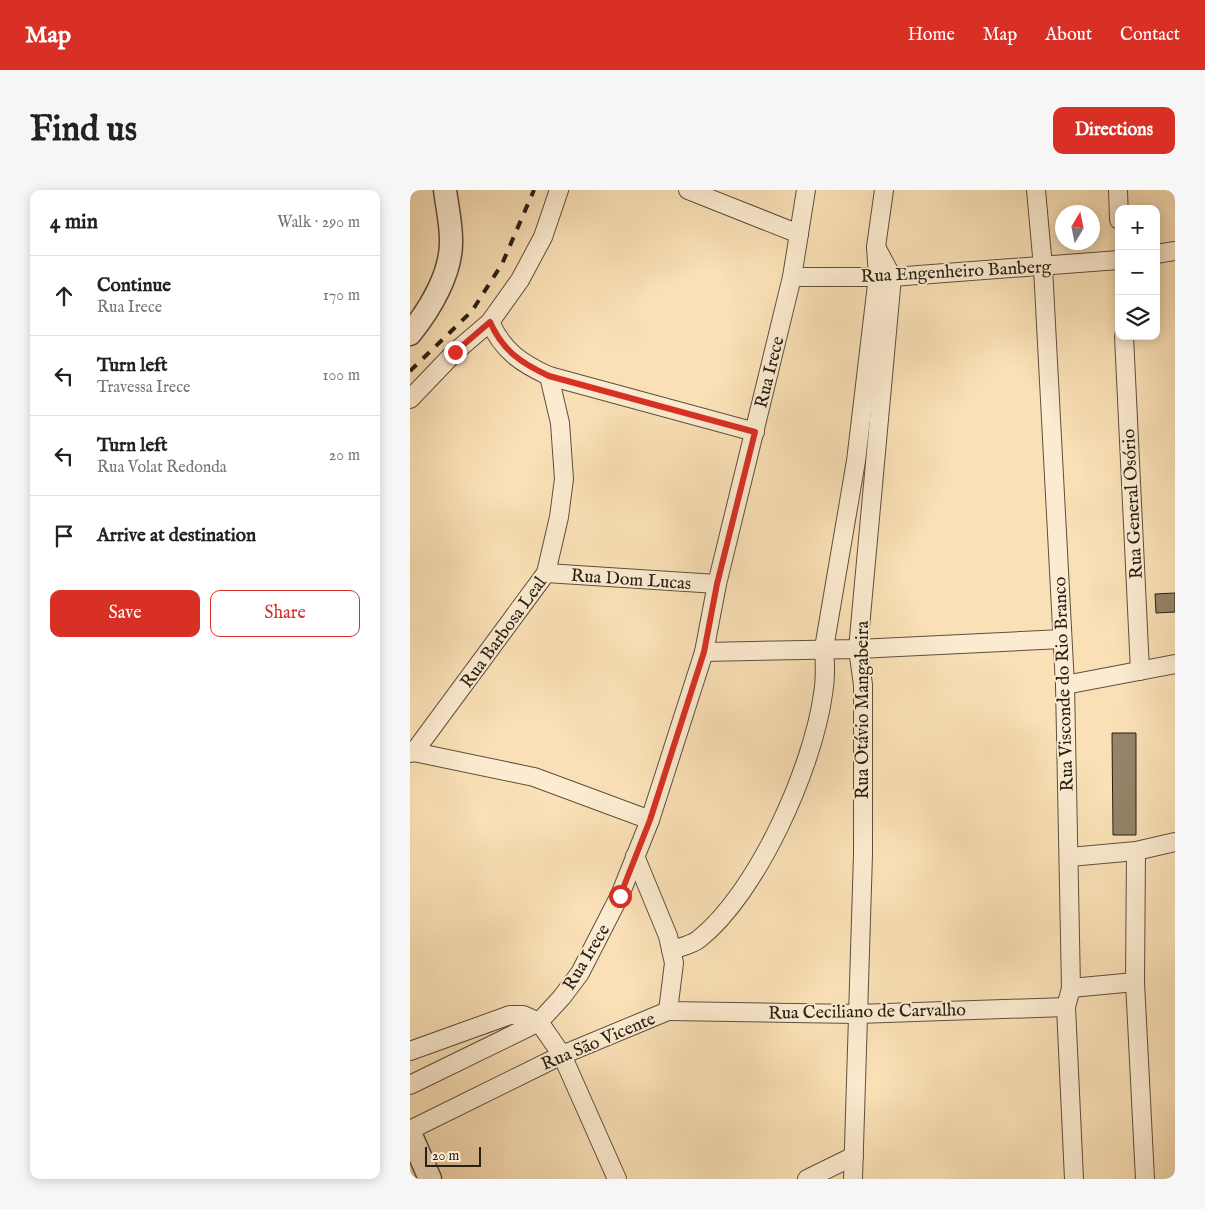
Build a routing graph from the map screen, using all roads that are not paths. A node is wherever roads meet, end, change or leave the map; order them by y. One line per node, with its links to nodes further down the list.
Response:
1 (445, 190): 17 (street)
2 (559, 190): 16 (street)
3 (688, 190): 9 (street)
4 (806, 190): 9 (street, Rua Irece)
5 (884, 190): 14 (street)
6 (1036, 190): 13 (street, Rua Visconde do Rio Branco)
7 (1118, 190): 8 (street)
8 (1118, 205)
9 (799, 234): 15 (street, Rua Irece)
10 (1175, 251): 11 (street)
11 (1160, 253)
12 (1115, 260): 13 (street, Rua Engenheiro Banberg)
13 (1043, 267): 14 (street, Rua Engenheiro Banberg); 24 (street, Rua Visconde do Rio Branco)
14 (885, 276): 15 (street, Rua Engenheiro Banberg); 25 (street, Rua Otávio Mangabeira); 26 (street, Rua Otávio Mangabeira)
15 (792, 277): 21 (street, Rua Irece)
16 (490, 322): 19 (street); 20 (street)
17 (410, 334)
18 (1124, 340): 29 (street, Rua General Osório)
19 (549, 376): 21 (street); 22 (street, Rua Barbosa Leal)
20 (410, 399)
21 (755, 432): 23 (street, Rua Irece)
22 (546, 573): 23 (street, Rua Dom Lucas); 31 (street, Rua Barbosa Leal)
23 (717, 584): 27 (street, Rua Irece)
24 (1062, 639): 26 (street); 30 (street, Rua Visconde do Rio Branco)
25 (824, 648): 26 (street); 27 (street); 37 (street, Rua Otávio Mangabeira)
26 (858, 649): 42 (street, Rua Otávio Mangabeira)
27 (704, 652): 32 (street, Rua Irece)
28 (1175, 664): 29 (street)
29 (1140, 671): 30 (street)
30 (1065, 685): 36 (street, Rua Visconde do Rio Branco)
31 (412, 753): 32 (street)
32 (650, 820): 35 (street, Rua Irece)
33 (1175, 842): 34 (street)
34 (1136, 851): 36 (street); 38 (street)
35 (635, 856): 37 (street, Rua São Vicente); 43 (street, Rua Irece)
36 (1070, 858): 39 (street, Rua Visconde do Rio Branco)
37 (671, 950): 41 (street, Rua São Vicente)
38 (1135, 982): 39 (street); 54 (street)
39 (1071, 988): 40 (street, Rua Visconde do Rio Branco)
40 (1066, 1007): 42 (street, Rua Ceciliano de Carvalho); 53 (street, Rua Visconde do Rio Branco)
41 (668, 1011): 42 (street, Rua Ceciliano de Carvalho); 45 (street, Rua São Vicente)
42 (857, 1014): 48 (street, Rua Otávio Mangabeira)
43 (538, 1022): 44 (street); 45 (street); 46 (street)
44 (410, 1051)
45 (562, 1055): 47 (street, Rua São Vicente); 50 (street)
46 (410, 1085)
47 (410, 1131): 49 (street)
48 (854, 1156): 51 (street); 52 (street, Rua Otávio Mangabeira)
49 (430, 1179)
50 (617, 1179)
51 (807, 1179)
52 (853, 1179)
53 (1074, 1179)
54 (1145, 1179)

